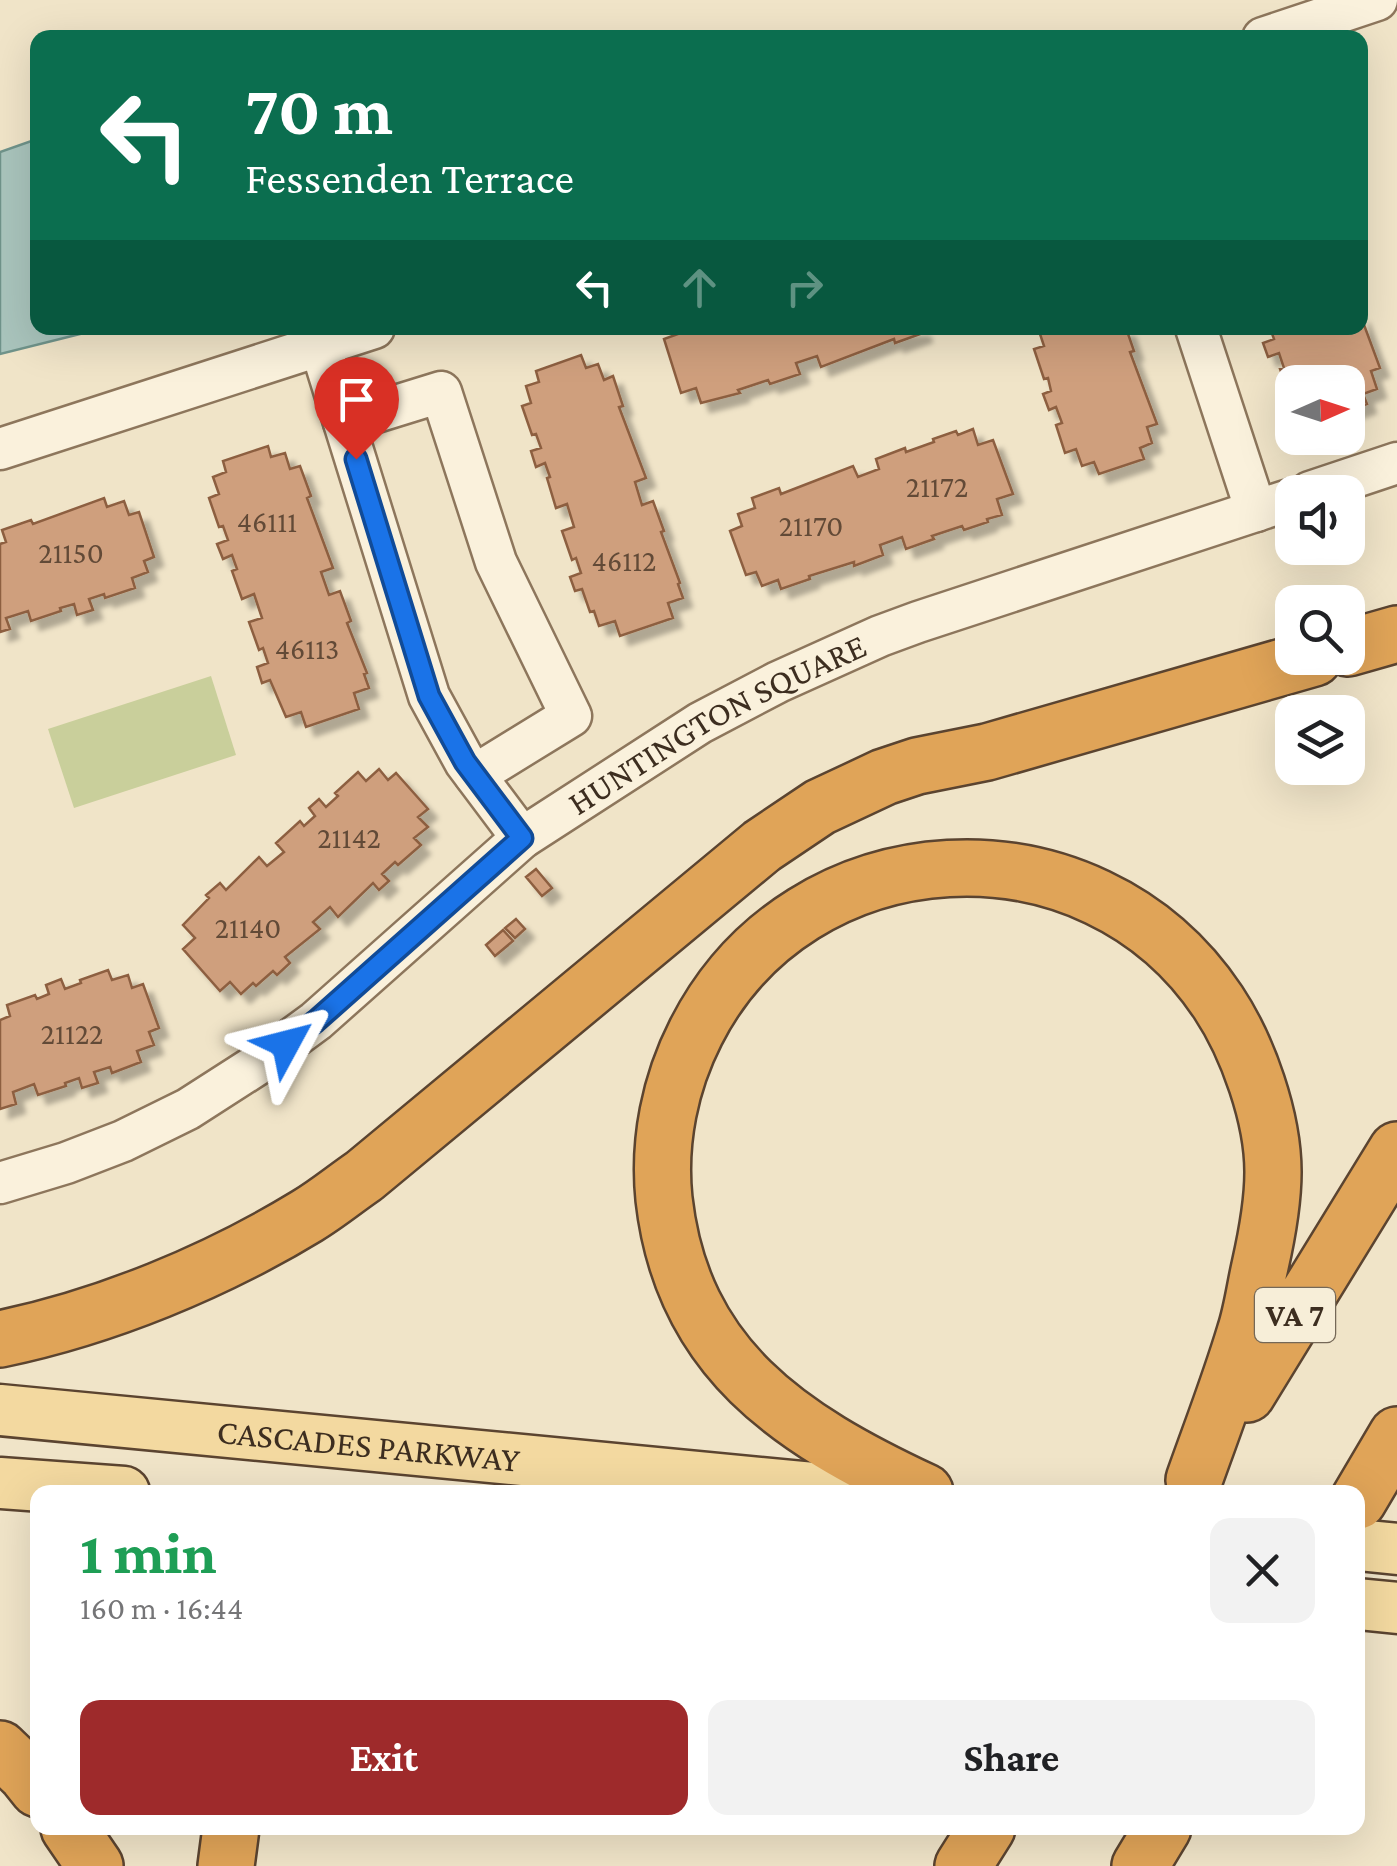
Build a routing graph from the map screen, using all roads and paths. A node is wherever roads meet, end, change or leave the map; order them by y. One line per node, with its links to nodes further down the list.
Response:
1 (1377, 0): 2 (street)
2 (1286, 30)
3 (352, 335): 5 (street)
4 (1199, 335): 10 (street)
5 (320, 345): 6 (street); 7 (street)
6 (344, 422): 14 (street); 14 (street)
7 (0, 449)
8 (1397, 463): 9 (street)
9 (1361, 475)
10 (1274, 505): 15 (street, HUNTINGTON SQUARE)
11 (1397, 634): 12 (highway)
12 (1365, 643)
13 (1275, 669): 18 (highway)
14 (475, 776): 15 (street)
15 (522, 838): 17 (street, HUNTINGTON SQUARE)
16 (1397, 1150): 26 (highway, VA 7)
17 (0, 1182)
18 (0, 1339)
19 (0, 1410): 23 (main road, CASCADES PARKWAY)
20 (1397, 1435): 27 (highway)
21 (0, 1483): 22 (main road)
22 (30, 1485)
23 (782, 1485)
24 (910, 1485): 25 (highway)
25 (1191, 1485)
26 (1192, 1485)
27 (1365, 1489)
28 (1365, 1546): 29 (main road)
29 (1397, 1549)
30 (0, 1749): 31 (highway)
31 (30, 1779)
32 (74, 1835): 37 (highway)
33 (230, 1835): 38 (highway)
34 (983, 1835): 39 (highway)
35 (1159, 1835): 40 (highway)
36 (1183, 1835): 41 (highway)
37 (95, 1866)
38 (226, 1866)
39 (963, 1866)
40 (1140, 1866)
41 (1172, 1866)

